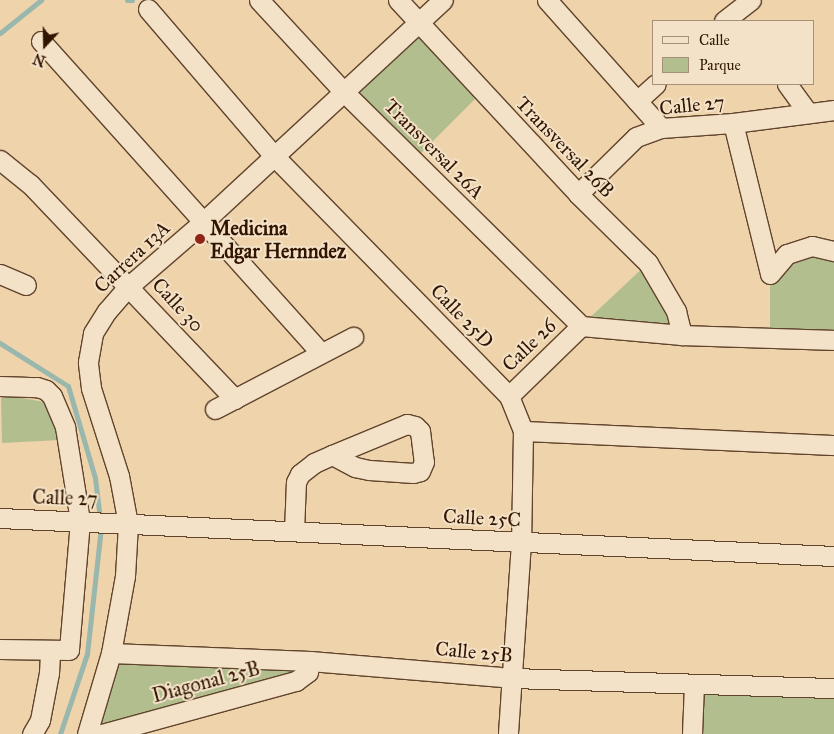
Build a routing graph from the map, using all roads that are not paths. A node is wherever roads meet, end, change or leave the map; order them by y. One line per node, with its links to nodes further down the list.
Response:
1 (260, 0): 12 (street, Transversal 26A)
2 (398, 0): 8 (street, Transversal 26B)
3 (443, 0): 8 (street, Carrera 13A)
4 (547, 0): 13 (street)
5 (751, 0): 7 (street)
6 (148, 9): 18 (street, Calle 25D)
7 (731, 14)
8 (418, 24): 12 (street, Carrera 13A); 20 (street, Transversal 26B)
9 (41, 41): 21 (street)
10 (655, 85): 13 (street)
11 (788, 85): 15 (street)
12 (344, 92): 18 (street, Carrera 13A); 26 (street, Transversal 26A)
13 (637, 101): 17 (street)
14 (834, 110): 15 (street, Calle 27)
15 (808, 113): 16 (street, Calle 27)
16 (733, 123): 17 (street, Calle 27); 22 (street)
17 (661, 128): 20 (street, Calle 27)
18 (274, 156): 21 (street, Carrera 13A); 32 (street, Calle 25D)
19 (0, 160): 25 (street, Calle 30)
20 (578, 194): 27 (street, Transversal 26B)
21 (202, 223): 25 (street, Carrera 13A); 30 (street)
22 (834, 251)
23 (0, 274): 24 (street)
24 (26, 285)
25 (129, 286): 33 (street, Calle 30); 40 (street, Carrera 13A)
26 (581, 326): 27 (street); 32 (street, Calle 26)
27 (682, 335): 29 (street)
28 (353, 337): 30 (street)
29 (834, 340)
30 (321, 353): 33 (street)
31 (0, 386): 39 (street)
32 (509, 396): 35 (street, Calle 25D)
33 (235, 399): 34 (street)
34 (215, 409)
35 (523, 431): 36 (street); 42 (street)
36 (834, 445)
37 (332, 454): 41 (street)
38 (0, 518): 39 (street, Calle 27)
39 (88, 521): 40 (street, Calle 27); 45 (street)
40 (121, 523): 41 (street, Calle 25C); 46 (street, Carrera 13A)
41 (294, 531): 42 (street, Calle 25C)
42 (520, 542): 43 (street, Calle 25C); 48 (street)
43 (834, 556)
44 (0, 649): 45 (street)
45 (50, 651): 51 (street)
46 (111, 653): 47 (street, Calle 25B); 52 (street, Carrera 13A)
47 (310, 661): 48 (street, Calle 25B); 53 (street, Diagonal 25B)
48 (512, 678): 49 (street, Calle 25B); 54 (street)
49 (694, 684): 50 (street, Calle 25B); 55 (street)
50 (834, 688)
51 (32, 734)
52 (87, 734)
53 (102, 734)
54 (508, 734)
55 (692, 734)

